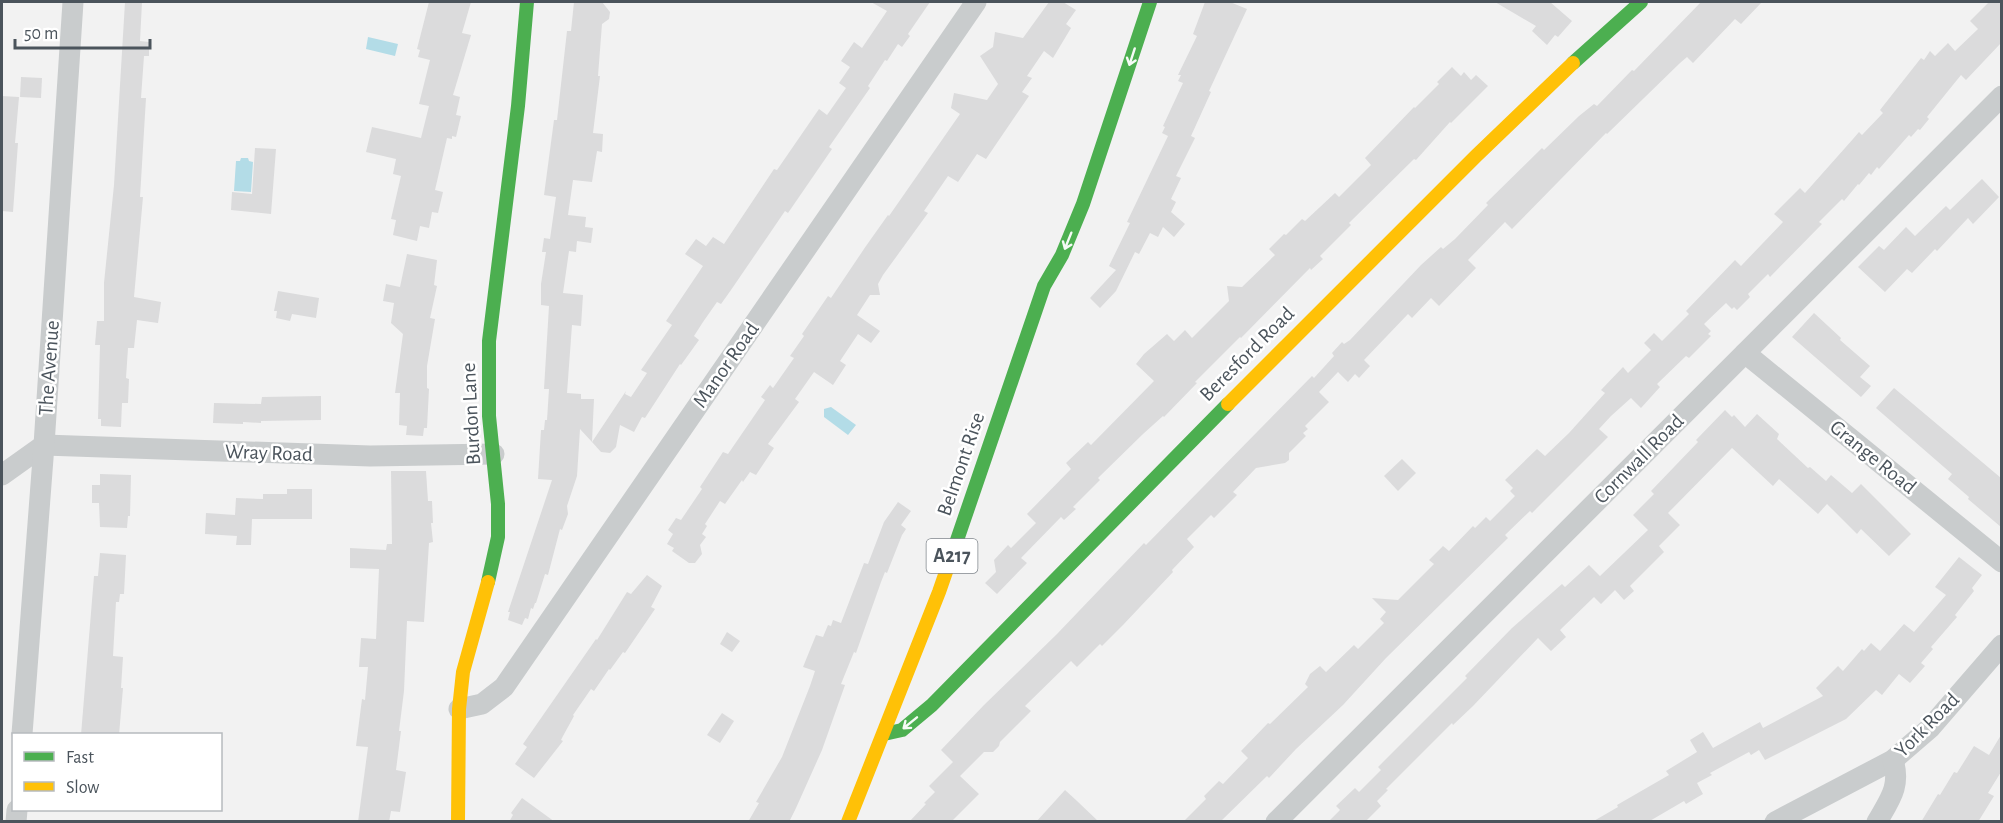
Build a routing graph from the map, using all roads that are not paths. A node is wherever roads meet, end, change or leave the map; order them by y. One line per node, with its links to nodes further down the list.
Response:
1 (74, 2): 10 (street, The Avenue)
2 (527, 2): 11 (main road, Burdon Lane)
3 (976, 2): 15 (street, Manor Road)
4 (1150, 2): 8 (main road, Belmont Rise / A217, one-way to 8)
5 (1635, 3): 17 (main road, Beresford Road, one-way to 17)
6 (2001, 96): 9 (street, Cornwall Road)
7 (1048, 250): 8 (main road, Belmont Rise / A217)
8 (1044, 286): 17 (main road, Belmont Rise / A217)
9 (1745, 353): 13 (street, Grange Road); 21 (street, Cornwall Road)
10 (44, 446): 11 (street, Wray Road); 12 (street); 16 (street, The Avenue)
11 (494, 454): 15 (main road, Burdon Lane)
12 (2, 475)
13 (2001, 562)
14 (2001, 645): 18 (street, York Road)
15 (459, 709): 19 (main road, Burdon Lane)
16 (22, 733)
17 (884, 734): 20 (main road, Belmont Rise / A217)
18 (1893, 760): 22 (street, York Road); 23 (street)
19 (458, 822)
20 (848, 822)
21 (1276, 822)
22 (1775, 822)
23 (1877, 822)

